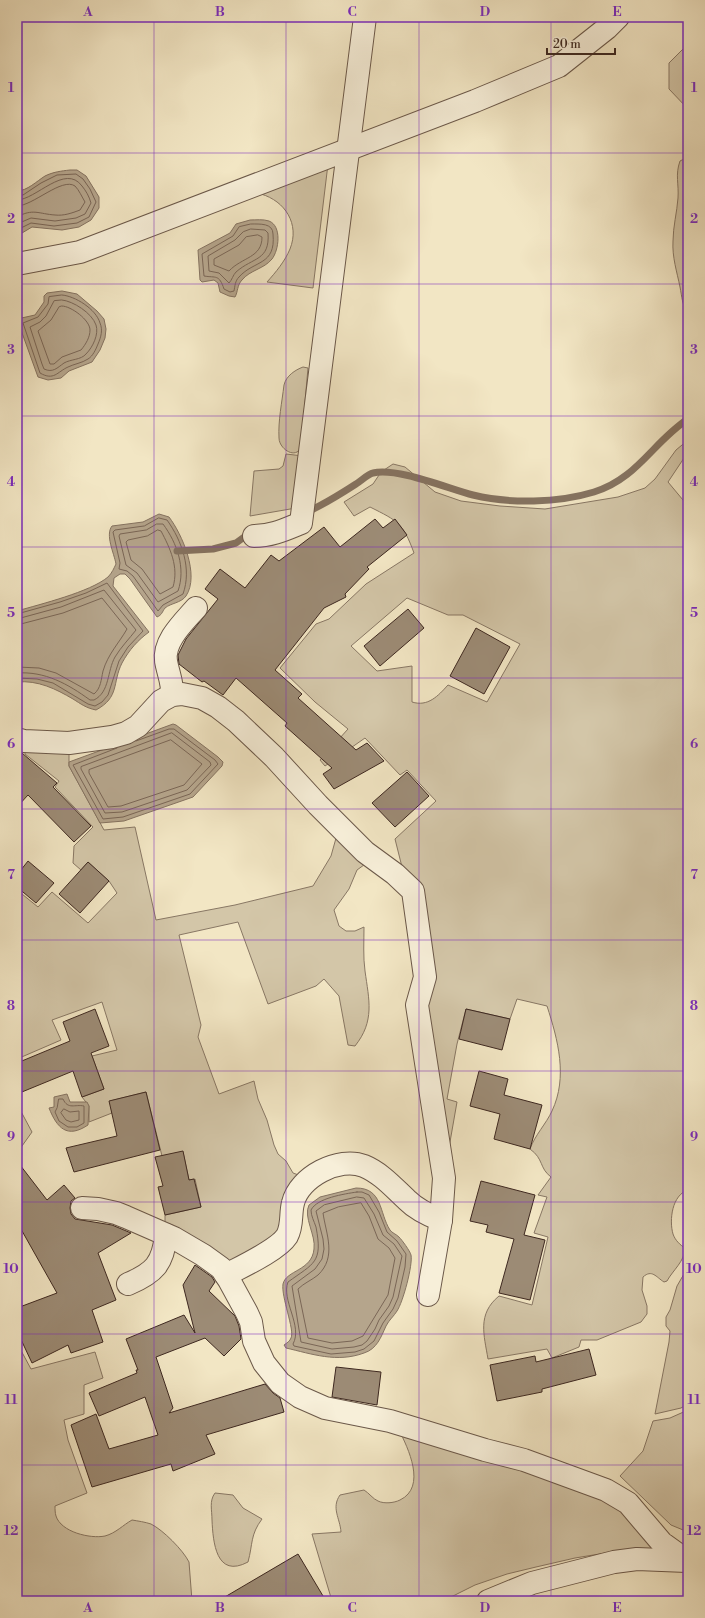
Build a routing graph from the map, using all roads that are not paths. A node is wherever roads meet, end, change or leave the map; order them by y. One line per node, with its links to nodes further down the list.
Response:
1 (365, 17): 3 (street)
2 (618, 17): 3 (street)
3 (348, 149): 4 (street); 5 (street)
4 (17, 264)
5 (254, 536)
6 (196, 608): 7 (street)
7 (172, 695): 8 (street); 10 (street)
8 (17, 739)
9 (82, 1208): 11 (street)
10 (441, 1220): 12 (street); 14 (street)
11 (166, 1235): 12 (street); 13 (street)
12 (226, 1275): 15 (street)
13 (128, 1284)
14 (428, 1295)
15 (687, 1561): 16 (street)
16 (488, 1601)

